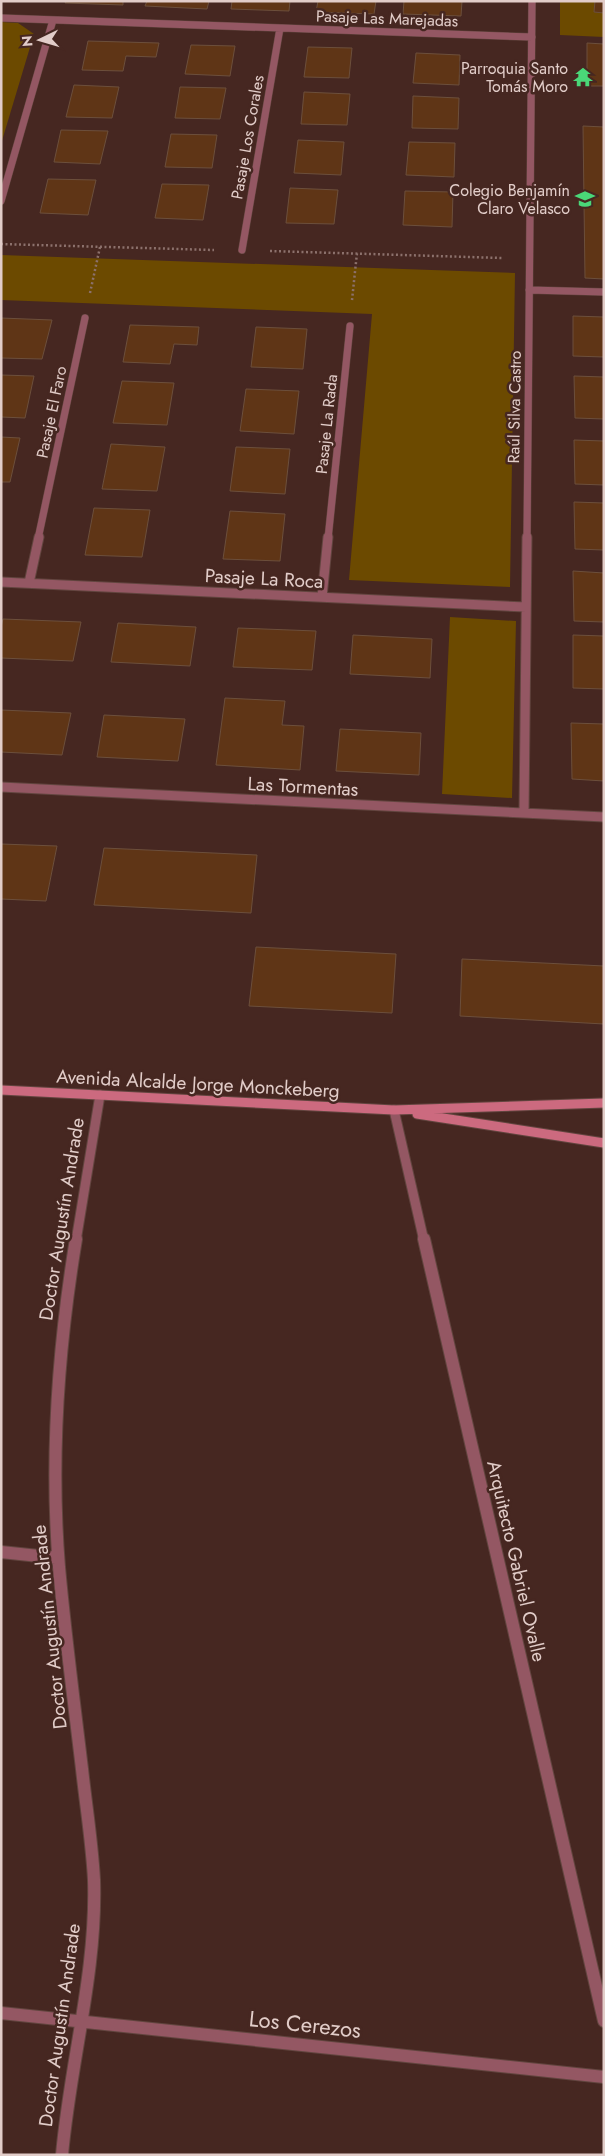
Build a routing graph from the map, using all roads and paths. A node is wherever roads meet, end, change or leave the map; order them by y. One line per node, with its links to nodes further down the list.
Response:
1 (532, 1): 5 (street, Raúl Silva Castro)
2 (1, 18): 3 (street, Pasaje Las Marejadas)
3 (53, 20): 4 (street, Pasaje Las Marejadas); 6 (street)
4 (280, 28): 5 (street, Pasaje Las Marejadas); 8 (street, Pasaje Los Corales)
5 (532, 37): 10 (street, Raúl Silva Castro)
6 (1, 201)
7 (100, 247): 12 (path)
8 (242, 250)
9 (357, 253): 13 (path)
10 (529, 290): 11 (street); 17 (street, Raúl Silva Castro)
11 (604, 292)
12 (85, 318): 15 (street, Pasaje El Faro)
13 (350, 326): 16 (street, Pasaje La Rada)
14 (1, 582): 15 (street, Pasaje La Roca)
15 (29, 583): 16 (street, Pasaje La Roca)
16 (322, 597): 17 (street, Pasaje La Roca)
17 (526, 607): 19 (street, Raúl Silva Castro)
18 (1, 787): 19 (street, Las Tormentas)
19 (524, 814): 20 (street, Las Tormentas)
20 (604, 818)
21 (1, 1090): 22 (main road, Avenida Alcalde Jorge Monckeberg)
22 (100, 1095): 24 (main road, Avenida Alcalde Jorge Monckeberg); 27 (street, Doctor Augustín Andrade)
23 (604, 1102): 24 (main road, Avenida Alcalde Jorge Monckeberg)
24 (394, 1110): 25 (main road, Avenida Alcalde Jorge Monckeberg); 29 (street, Arquitecto Gabriel Ovalle)
25 (604, 1143)
26 (1, 1552): 27 (street)
27 (58, 1558): 30 (street, Doctor Augustín Andrade)
28 (1, 2013): 30 (street, Los Cerezos)
29 (604, 2021)
30 (81, 2022): 31 (street, Los Cerezos); 32 (street, Doctor Augustín Andrade)
31 (604, 2076)
32 (62, 2155)

